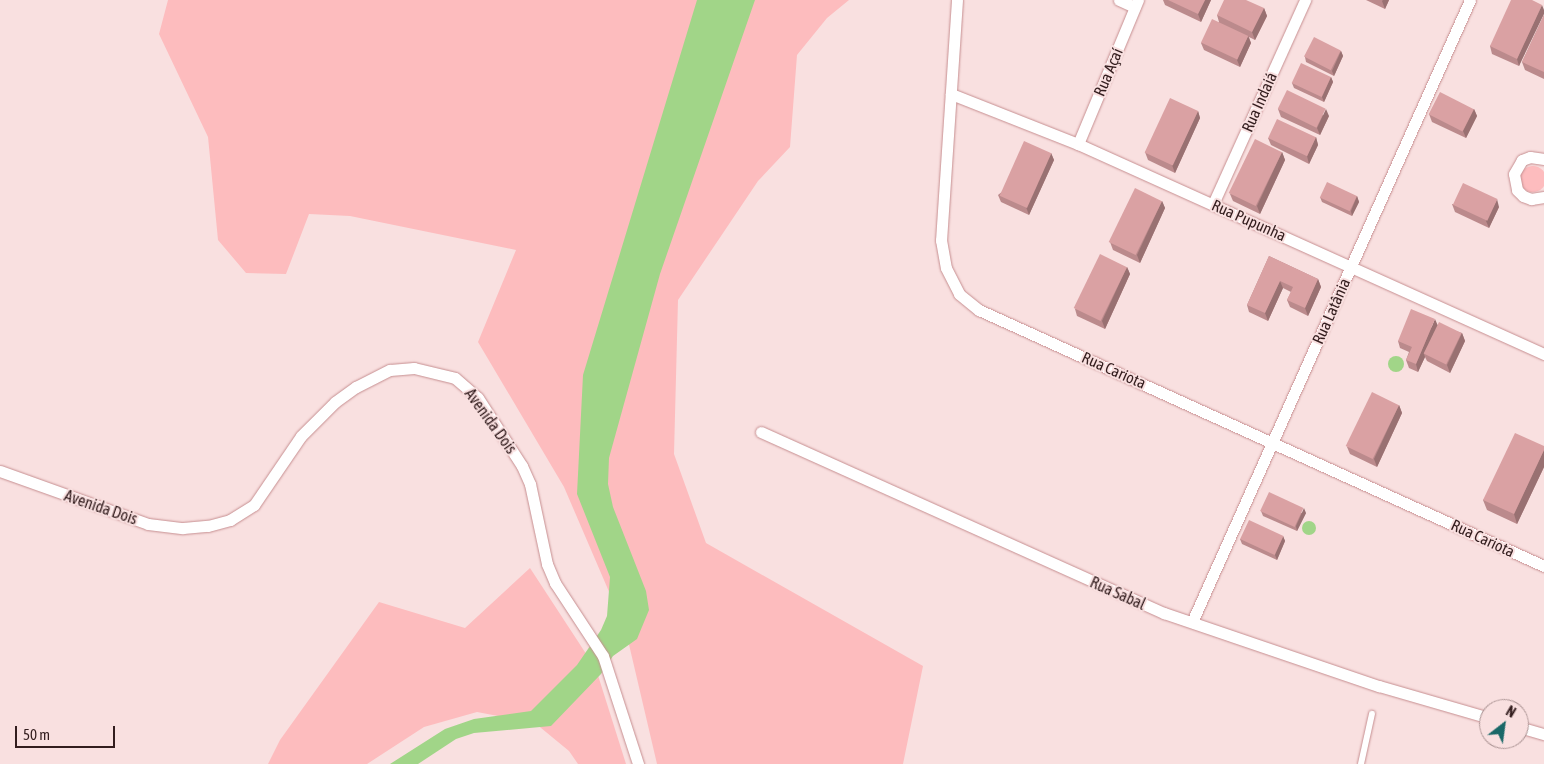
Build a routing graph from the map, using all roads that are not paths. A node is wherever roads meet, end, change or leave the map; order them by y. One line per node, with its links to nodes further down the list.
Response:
1 (957, 0): 6 (street, Rua Cariota)
2 (1119, 0): 5 (street)
3 (1305, 0): 10 (street, Rua Indaiá)
4 (1470, 0): 11 (street, Rua Latânia)
5 (1136, 3): 7 (street, Rua Açaí)
6 (951, 94): 7 (street, Rua Pupunha); 14 (street, Rua Cariota)
7 (1078, 144): 10 (street, Rua Pupunha)
8 (1544, 159): 9 (street)
9 (1544, 196)
10 (1213, 204): 11 (street, Rua Pupunha)
11 (1351, 267): 12 (street, Rua Pupunha); 14 (street, Rua Latânia)
12 (1544, 354)
13 (761, 432): 17 (street, Rua Sabal)
14 (1272, 441): 16 (street, Rua Cariota); 17 (street, Rua Latânia)
15 (0, 471): 22 (street, Avenida Dois)
16 (1544, 566)
17 (1192, 622): 19 (street, Rua Sabal)
18 (1372, 714): 23 (lane)
19 (1479, 715)
20 (1529, 730): 21 (street)
21 (1544, 734)
22 (638, 764)
23 (1361, 764)

